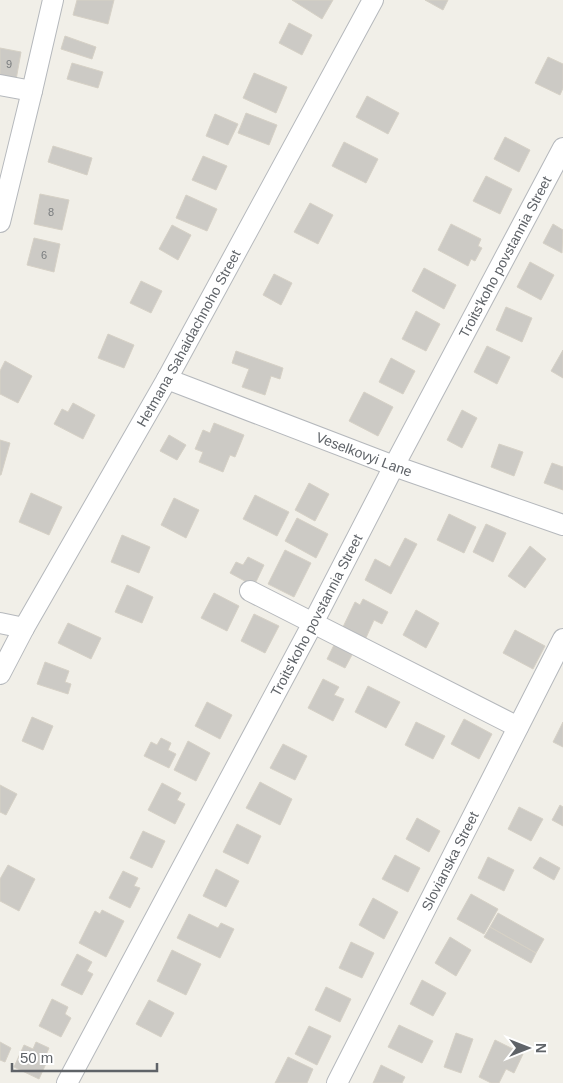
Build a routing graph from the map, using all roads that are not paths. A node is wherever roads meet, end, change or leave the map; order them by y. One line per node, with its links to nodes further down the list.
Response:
1 (53, 0): 4 (street)
2 (373, 0): 7 (street, Hetmana Sahaidachnoho Street)
3 (0, 85): 4 (street)
4 (32, 91): 6 (street)
5 (563, 148): 8 (street, Troits'koho povstannia Street)
6 (0, 222)
7 (167, 378): 8 (street, Veselkovyi Lane); 13 (street, Hetmana Sahaidachnoho Street)
8 (394, 466): 9 (street, Veselkovyi Lane); 12 (street, Troits'koho povstannia Street)
9 (563, 526)
10 (250, 591): 12 (street)
11 (0, 623): 13 (street)
12 (313, 623): 16 (street); 17 (street, Troits'koho povstannia Street)
13 (24, 628): 15 (street, Hetmana Sahaidachnoho Street)
14 (563, 640): 16 (street, Slovianska Street)
15 (0, 674)
16 (518, 727): 18 (street, Slovianska Street)
17 (67, 1083)
18 (337, 1083)

